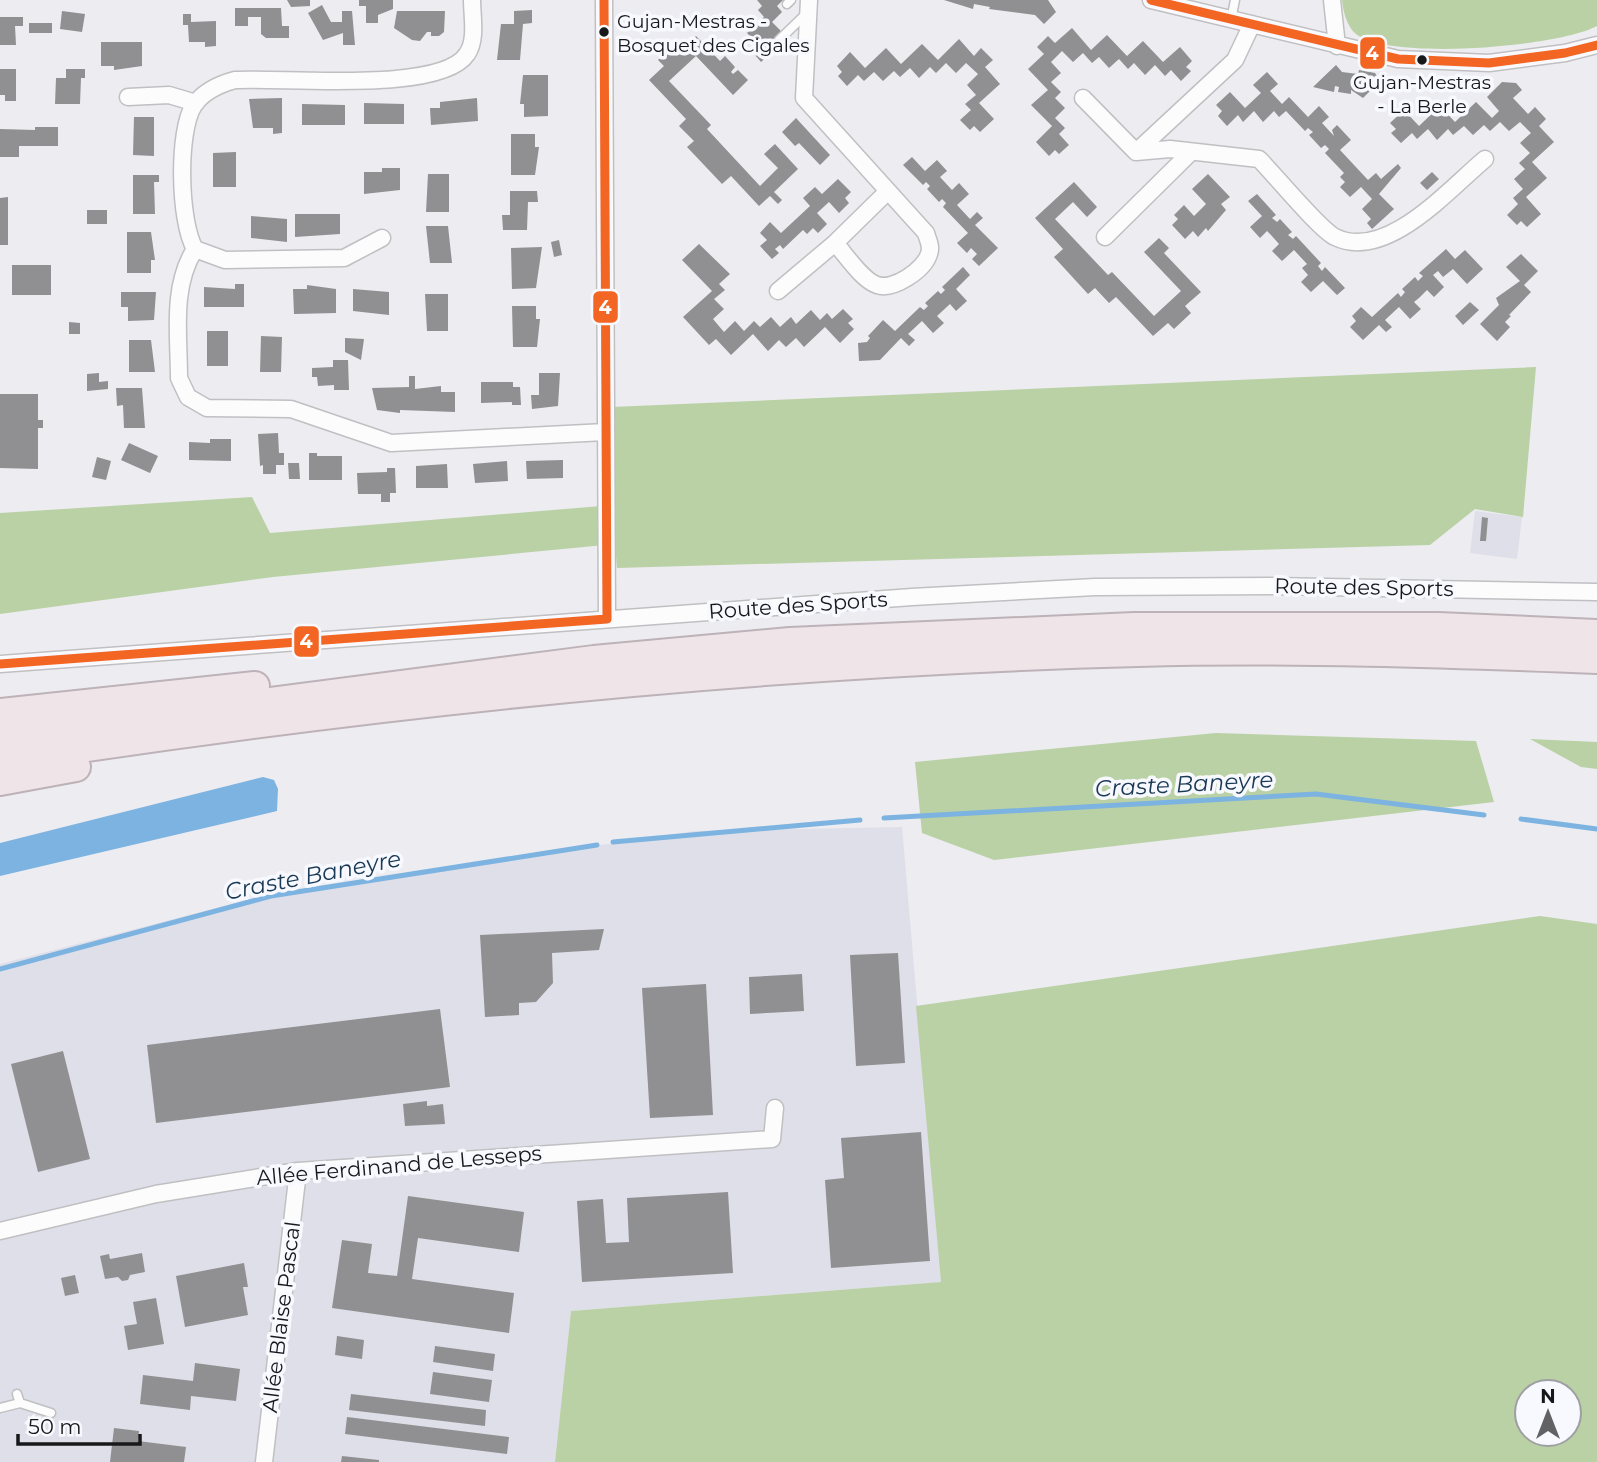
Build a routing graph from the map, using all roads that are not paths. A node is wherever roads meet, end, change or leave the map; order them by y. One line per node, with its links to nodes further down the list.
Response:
1 (472, 0): 15 (street)
2 (604, 0): 25 (street)
3 (1151, 0): 6 (street)
4 (1235, 0): 8 (lane)
5 (1332, 0): 12 (street)
6 (1170, 2): 8 (street)
7 (809, 6): 10 (lane); 19 (street)
8 (1231, 20): 9 (street)
9 (1252, 24): 12 (street); 16 (street)
10 (779, 40)
11 (1597, 45): 12 (street)
12 (1337, 46)
13 (128, 97): 15 (street)
14 (1083, 98): 16 (street)
15 (196, 103): 23 (street)
16 (1136, 152): 17 (street)
17 (1191, 152): 18 (street); 20 (street)
18 (1485, 159)
19 (888, 191): 22 (street); 22 (street)
20 (1105, 237)
21 (382, 238): 23 (street)
22 (835, 243): 24 (street)
23 (195, 249): 25 (street)
24 (778, 291)
25 (605, 432): 27 (street)
26 (1597, 592): 27 (street, Route des Sports)
27 (607, 619): 31 (street, Route des Sports)
28 (1597, 634): 30 (highway)
29 (1597, 659): 32 (highway)
30 (594, 660): 33 (highway); 34 (highway)
31 (0, 664)
32 (770, 671): 35 (highway); 36 (highway)
33 (0, 713)
34 (0, 737)
35 (0, 760)
36 (0, 781)
37 (775, 1108): 38 (street, Allée Ferdinand de Lesseps)
38 (299, 1171): 39 (street, Allée Ferdinand de Lesseps); 44 (street, Allée Blaise Pascal)
39 (0, 1231)
40 (17, 1394): 41 (lane)
41 (20, 1403): 42 (lane); 43 (lane)
42 (0, 1408)
43 (51, 1413)
44 (264, 1462)

